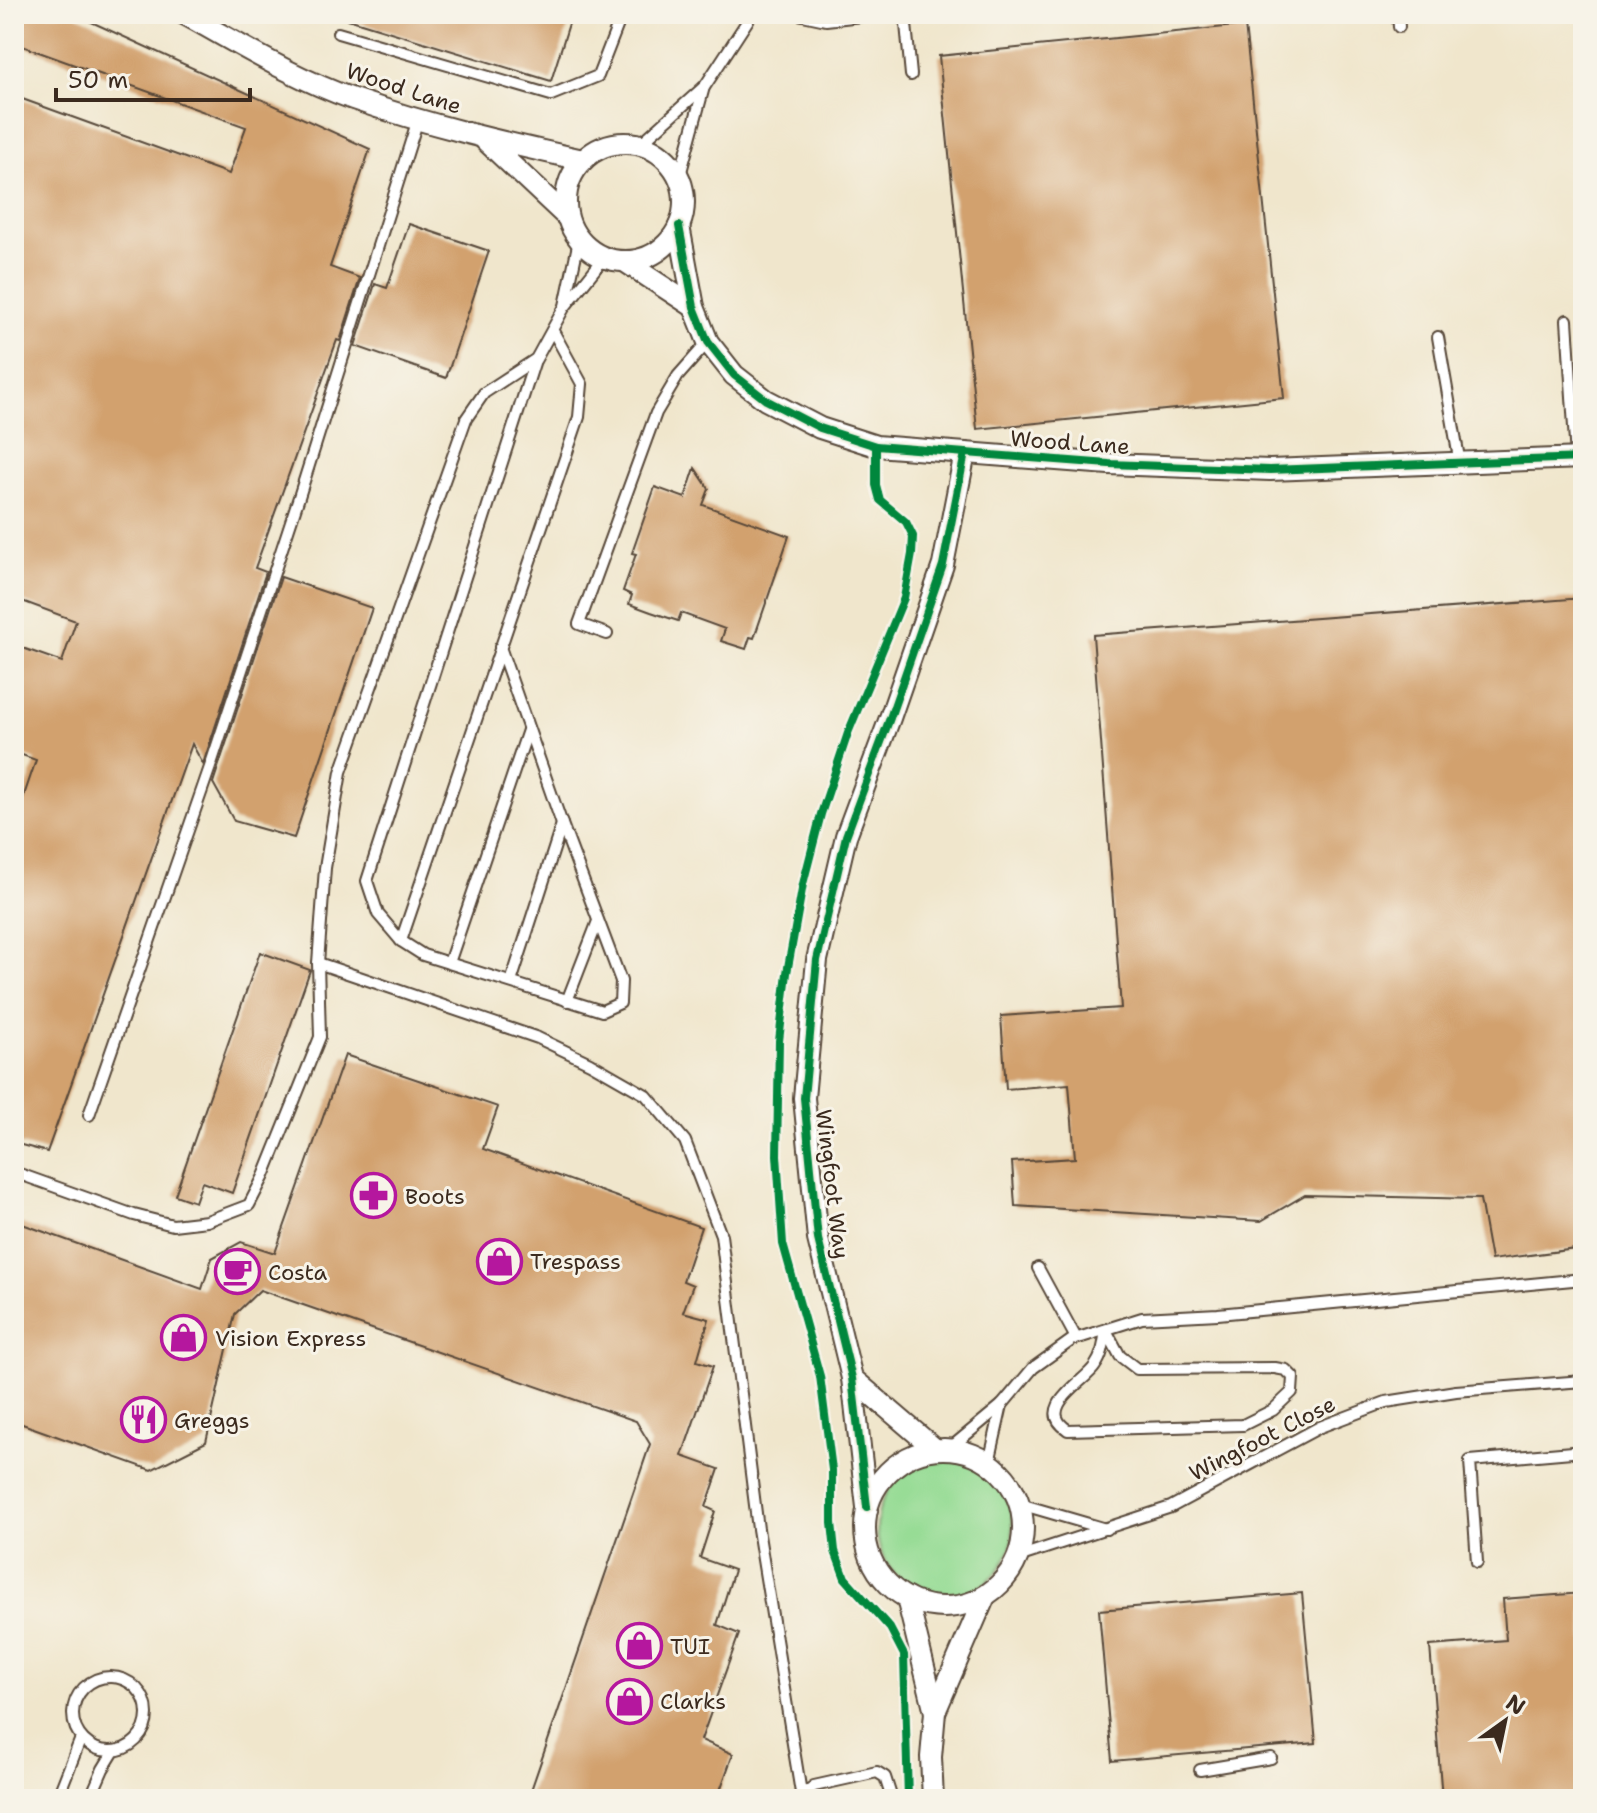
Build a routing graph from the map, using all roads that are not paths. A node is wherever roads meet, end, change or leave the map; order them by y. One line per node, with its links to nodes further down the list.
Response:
1 (184, 14): 12 (street, Wood Lane)
2 (622, 14): 9 (lane)
3 (752, 14): 11 (lane)
4 (798, 14): 5 (lane)
5 (879, 14)
6 (905, 14): 10 (lane)
7 (1398, 14): 8 (lane)
8 (1399, 27)
9 (338, 33)
10 (911, 75)
11 (705, 86): 14 (lane); 16 (lane)
12 (418, 119): 13 (street, Wood Lane); 41 (lane)
13 (483, 138): 15 (street, Wood Lane); 17 (street, Wood Lane)
14 (639, 145): 15 (street); 16 (street)
15 (583, 160): 17 (street)
16 (679, 179): 18 (street)
17 (567, 217): 19 (street)
18 (679, 226): 20 (street); 21 (street, Wood Lane)
19 (579, 240): 20 (street); 22 (lane)
20 (614, 259): 21 (street); 22 (lane)
21 (694, 307): 26 (street, Wood Lane)
22 (564, 308): 24 (lane)
23 (1567, 320): 29 (lane)
24 (553, 331): 27 (lane); 32 (lane)
25 (1438, 337): 30 (lane)
26 (708, 342): 28 (street, Wood Lane); 31 (lane)
27 (536, 359): 36 (lane); 37 (lane)
28 (965, 453): 30 (street, Wood Lane); 47 (street, Wingfoot Way)
29 (1580, 458): 30 (street, Wood Lane)
30 (1460, 464)
31 (607, 634)
32 (500, 647): 33 (lane); 36 (lane)
33 (529, 729): 34 (lane); 38 (lane)
34 (562, 824): 35 (lane); 39 (lane)
35 (598, 921): 40 (lane); 40 (lane)
36 (401, 941): 38 (lane)
37 (318, 963): 42 (lane); 67 (lane)
38 (449, 963): 39 (lane)
39 (511, 982): 40 (lane)
40 (567, 1001)
41 (89, 1115)
42 (14, 1172)
43 (1038, 1268): 46 (lane)
44 (1583, 1279): 45 (lane)
45 (1106, 1330): 45 (lane); 46 (lane)
46 (1076, 1338): 49 (lane)
47 (852, 1378): 50 (street); 54 (street, Wingfoot Way)
48 (1583, 1381): 55 (lane, Wingfoot Close)
49 (1002, 1405): 50 (lane); 52 (lane)
50 (942, 1449): 52 (street); 54 (street)
51 (1583, 1451): 57 (lane)
52 (989, 1463): 53 (street)
53 (1020, 1504): 55 (lane); 56 (street)
54 (867, 1507): 59 (street)
55 (1106, 1529): 56 (lane, Wingfoot Close)
56 (1018, 1557): 58 (street)
57 (1477, 1562)
58 (985, 1596): 59 (street); 60 (street)
59 (907, 1598): 60 (street)
60 (935, 1712): 69 (street)
61 (81, 1738): 62 (lane); 62 (lane); 65 (lane)
62 (114, 1751): 66 (lane)
63 (1271, 1758): 64 (lane)
64 (1200, 1770)
65 (57, 1799)
66 (90, 1799)
67 (804, 1799): 68 (lane)
68 (892, 1799)
69 (933, 1799)

